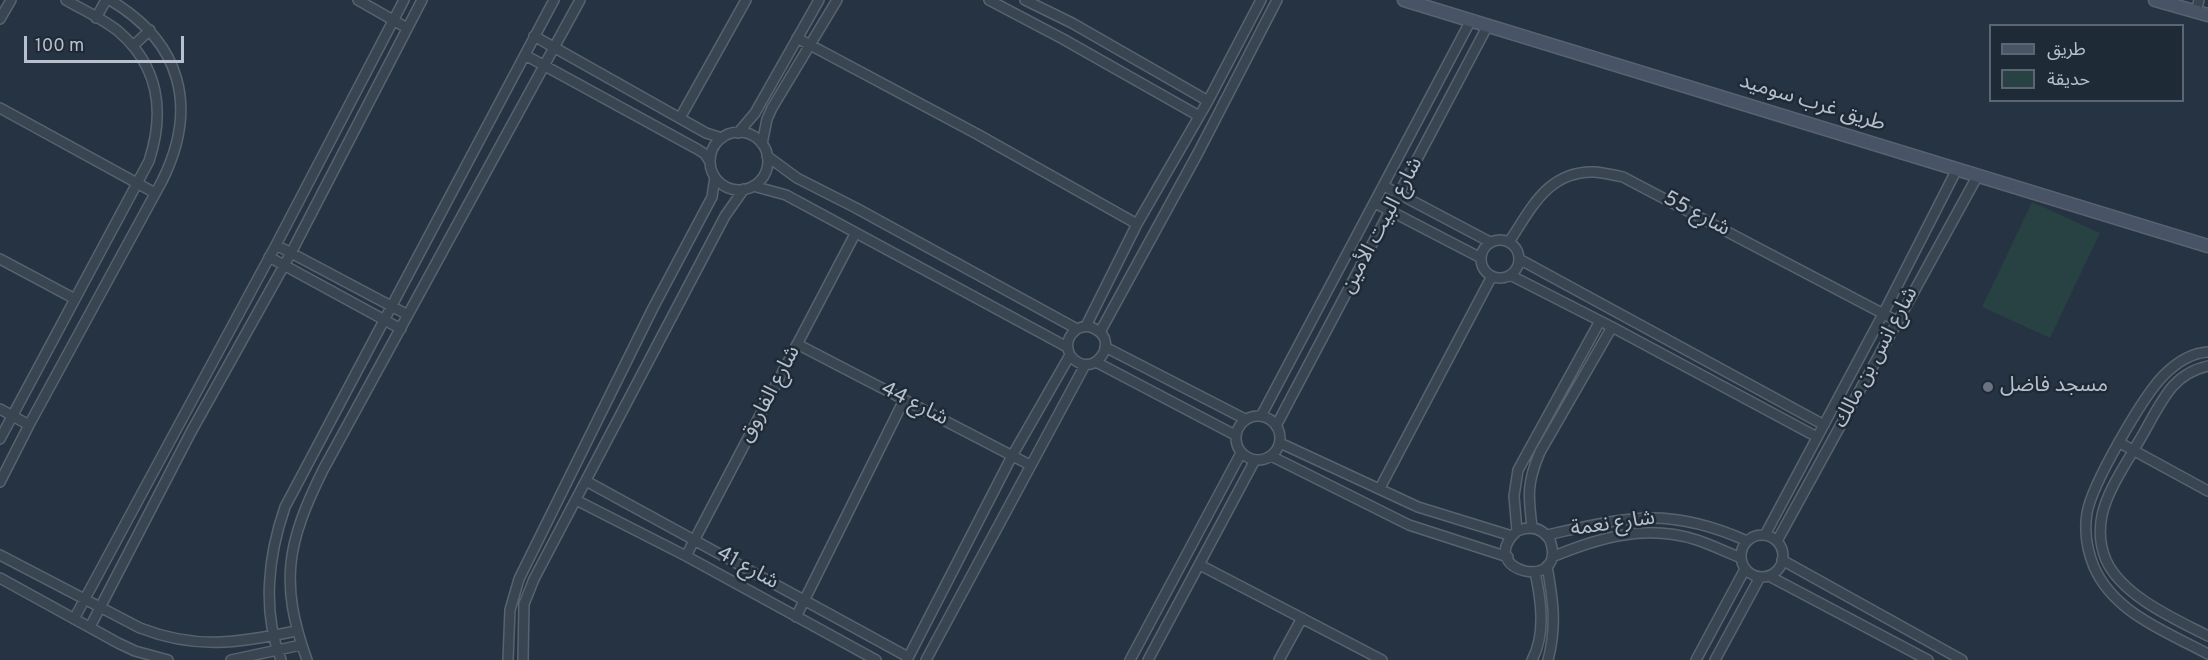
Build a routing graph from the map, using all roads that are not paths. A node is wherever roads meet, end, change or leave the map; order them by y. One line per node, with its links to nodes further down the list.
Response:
1 (11, 0): 20 (street)
2 (66, 0): 19 (street)
3 (108, 0): 19 (street); 26 (street)
4 (358, 0): 22 (street)
5 (554, 0): 27 (street)
6 (580, 0): 32 (street)
7 (746, 0): 38 (street)
8 (819, 0): 28 (street)
9 (837, 0): 30 (street)
10 (989, 0): 29 (street)
11 (1025, 0): 23 (street)
12 (1261, 0): 36 (street)
13 (1277, 0): 37 (street)
14 (1404, 0): 21 (street, طريق غرب سوميد)
15 (2155, 0): 18 (street)
16 (402, 1): 17 (street); 22 (street)
17 (420, 4): 25 (street)
18 (2201, 9)
19 (96, 18): 31 (street)
20 (0, 20)
21 (1472, 20): 24 (street, طريق غرب سوميد); 48 (street, شارع البيت الأمين)
22 (393, 21): 25 (street); 58 (street)
23 (1072, 23): 29 (street); 36 (street)
24 (1488, 25): 44 (street, طريق غرب سوميد); 51 (street, شارع البيت الأمين)
25 (407, 28): 60 (street)
26 (150, 30): 31 (street); 50 (street)
27 (534, 36): 32 (street); 33 (street)
28 (797, 38): 30 (street); 39 (street)
29 (1063, 39): 36 (street)
30 (809, 44): 41 (street); 54 (street)
31 (133, 46): 47 (street)
32 (555, 48): 34 (street); 38 (street)
33 (525, 55): 34 (street); 71 (street)
34 (545, 66): 43 (street); 74 (street)
35 (0, 108): 47 (street)
36 (1204, 108): 37 (street); 54 (street)
37 (1218, 115): 80 (street)
38 (680, 118): 40 (street)
39 (738, 132): 40 (street); 41 (street)
40 (722, 138): 43 (street)
41 (762, 144): 42 (street)
42 (768, 156): 49 (street); 78 (street)
43 (710, 162): 46 (street)
44 (1958, 169): 45 (street, طريق غرب سوميد); 73 (street, شارع انس بن مالك)
45 (1978, 175): 59 (street, طريق غرب سوميد); 76 (street, شارع انس بن مالك)
46 (715, 177): 49 (street); 111 (street)
47 (137, 184): 50 (street); 61 (street)
48 (1384, 186): 51 (street); 52 (street, شارع البيت الأمين)
49 (748, 188): 55 (street); 109 (street)
50 (155, 193): 66 (street)
51 (1400, 193): 53 (street, شارع البيت الأمين); 56 (street)
52 (1375, 203): 53 (street); 93 (street, شارع البيت الأمين)
53 (1391, 211): 63 (street); 96 (street, شارع البيت الأمين)
54 (1137, 224): 78 (street)
55 (855, 234): 81 (street, شارع الفاروق); 83 (street)
56 (1490, 242): 57 (street); 63 (street)
57 (1509, 242): 65 (street); 73 (street, شارع 55)
58 (276, 245): 60 (street); 62 (street)
59 (2208, 246)
60 (291, 253): 67 (street); 71 (street)
61 (98, 257): 66 (street); 70 (street)
62 (269, 257): 67 (street); 133 (street)
63 (1481, 258): 69 (street)
64 (0, 259): 70 (street)
65 (1519, 259): 68 (street); 72 (street)
66 (116, 266): 95 (street)
67 (284, 266): 75 (street); 135 (street)
68 (1510, 275): 69 (street); 77 (street)
69 (1492, 276): 112 (street)
70 (75, 299): 92 (street)
71 (390, 307): 74 (street); 75 (street)
72 (1616, 313): 77 (street); 97 (street)
73 (1883, 314): 76 (street, شارع 55); 97 (street, شارع انس بن مالك)
74 (408, 315): 79 (street)
75 (384, 320): 79 (street); 141 (street)
76 (1897, 321): 100 (street, شارع انس بن مالك)
77 (1607, 324): 97 (street); 115 (street); 116 (street)
78 (1082, 328): 80 (street); 83 (street)
79 (401, 329): 140 (street)
80 (1100, 332): 82 (street)
81 (797, 345): 90 (street, شارع 44); 119 (street, شارع الفاروق)
82 (1106, 347): 85 (street); 94 (street)
83 (1069, 351): 86 (street); 105 (street)
84 (2208, 352): 88 (street)
85 (1096, 362): 86 (street); 98 (street)
86 (1085, 364): 108 (street)
87 (2208, 366): 89 (street)
88 (2153, 388): 89 (street); 102 (street)
89 (2164, 397): 103 (street)
90 (904, 400): 105 (street, شارع 44); 134 (street)
91 (0, 409): 92 (street)
92 (13, 416): 95 (street); 99 (street)
93 (1261, 416): 94 (street); 96 (street)
94 (1245, 419): 98 (street)
95 (29, 425): 110 (street)
96 (1276, 426): 101 (street)
97 (1820, 431): 100 (street); 118 (street, شارع انس بن مالك)
98 (1235, 435): 104 (street)
99 (0, 439)
100 (1834, 439): 121 (street, شارع انس بن مالك)
101 (1280, 443): 106 (street); 112 (street)
102 (2120, 443): 103 (street); 144 (street)
103 (2134, 451): 113 (street); 142 (street)
104 (1241, 453): 107 (street); 155 (street)
105 (1012, 456): 108 (street, شارع 44); 147 (street)
106 (1271, 456): 107 (street); 124 (street)
107 (1255, 460): 128 (street)
108 (1030, 465): 154 (street)
109 (586, 481): 114 (street); 119 (street, شارع 41)
110 (0, 482)
111 (565, 483): 114 (street, شارع 41); 151 (street)
112 (1380, 488): 116 (street)
113 (2208, 491)
114 (578, 496): 123 (street, شارع 41); 152 (street)
115 (1532, 527): 116 (street); 117 (street)
116 (1514, 533): 124 (street)
117 (1547, 535): 120 (street, شارع نعمة); 127 (street)
118 (1765, 535): 120 (street); 121 (street)
119 (694, 540): 123 (street, شارع الفاروق); 134 (street, شارع 41)
120 (1748, 541): 125 (street)
121 (1777, 541): 126 (street)
122 (0, 555): 133 (street)
123 (686, 556): 136 (street, شارع 41)
124 (1508, 557): 130 (street)
125 (1741, 558): 127 (street, شارع نعمة); 129 (street)
126 (1782, 560): 131 (street); 146 (street)
127 (1549, 561): 130 (street); 160 (street)
128 (1200, 565): 137 (street); 156 (street)
129 (1745, 569): 131 (street); 161 (street)
130 (1535, 572): 159 (street)
131 (1764, 576): 162 (street); 163 (street)
132 (0, 578): 138 (street)
133 (84, 598): 135 (street); 138 (street)
134 (804, 600): 136 (street); 147 (street, شارع 41)
135 (99, 607): 139 (street); 141 (street)
136 (795, 617): 153 (street, شارع 41)
137 (1302, 618): 157 (street); 158 (street)
138 (74, 619): 139 (street)
139 (90, 627): 148 (street)
140 (297, 631): 141 (street); 143 (street)
141 (274, 635): 145 (street)
142 (2208, 636)
143 (302, 645): 145 (street); 150 (street)
144 (2208, 654)
145 (280, 656): 149 (street)
146 (1951, 657): 164 (street)
147 (908, 658)
148 (168, 660)
149 (231, 660)
150 (307, 660)
151 (508, 660)
152 (523, 660)
153 (876, 660)
154 (926, 660)
155 (1130, 660)
156 (1148, 660)
157 (1279, 660)
158 (1382, 660)
159 (1532, 660)
160 (1548, 660)
161 (1696, 660)
162 (1714, 660)
163 (1928, 660)
164 (1962, 660)

